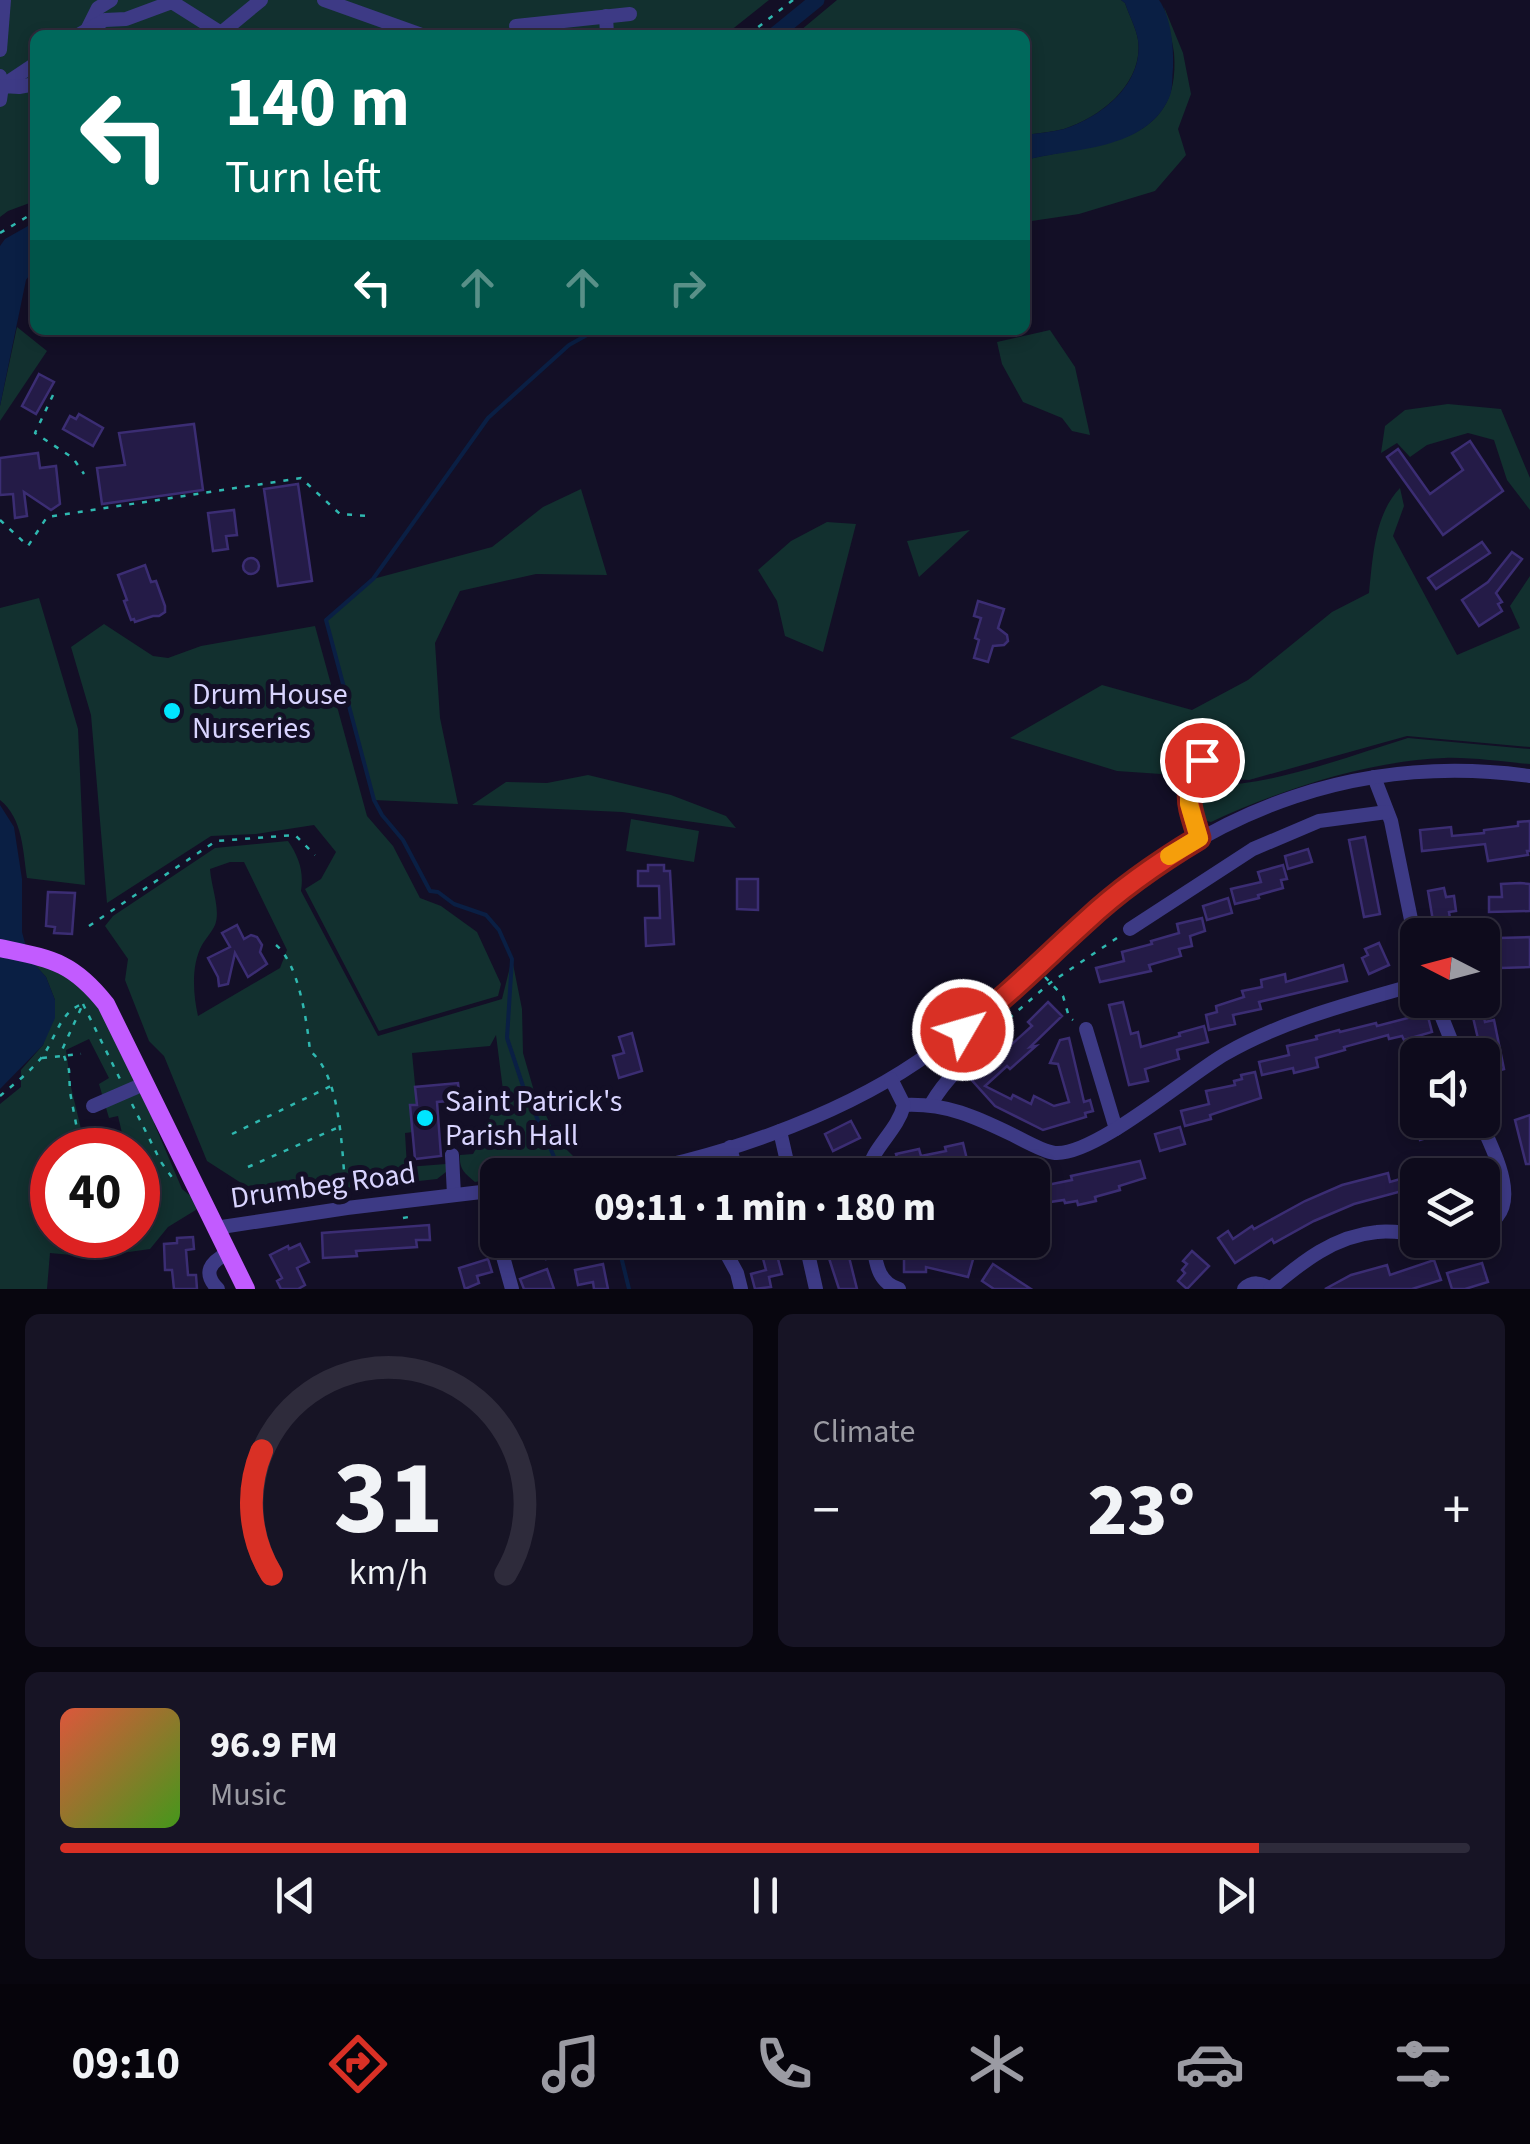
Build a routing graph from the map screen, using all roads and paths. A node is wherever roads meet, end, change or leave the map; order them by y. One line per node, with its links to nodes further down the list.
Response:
1 (4, 0): 17 (street)
2 (111, 0): 10 (street)
3 (261, 0): 13 (street)
4 (324, 0): 14 (street)
5 (793, 0): 16 (path)
6 (171, 1): 11 (street); 12 (street)
7 (630, 14): 8 (street)
8 (606, 16): 9 (street); 15 (street)
9 (516, 26)
10 (84, 30)
11 (87, 30)
12 (218, 30)
13 (224, 30)
14 (408, 30)
15 (607, 30)
16 (754, 30)
17 (0, 50)
18 (30, 68): 20 (street)
19 (30, 85): 20 (street)
20 (1, 88)
21 (30, 215): 22 (path)
22 (0, 233)
23 (54, 395): 24 (path)
24 (84, 474)
25 (369, 516): 27 (path)
26 (0, 520): 27 (path)
27 (7, 525): 28 (path)
28 (0, 527)
29 (1202, 760): 33 (street)
30 (1530, 776): 31 (street)
31 (1374, 777): 32 (street); 33 (street)
32 (1387, 812): 35 (street); 37 (street)
33 (1199, 838): 48 (street)
34 (315, 855): 36 (path)
35 (1410, 918)
36 (89, 926)
37 (1130, 929): 40 (path)
38 (276, 945): 50 (path)
39 (0, 948): 49 (main road)
40 (1050, 982): 43 (path); 44 (path)
41 (1400, 989): 58 (street)
42 (83, 1004): 46 (path); 47 (path); 51 (path)
43 (1086, 1029): 58 (street)
44 (990, 1041): 53 (street)
45 (82, 1054): 46 (path)
46 (64, 1056): 47 (path); 56 (path)
47 (41, 1058): 52 (path)
48 (891, 1078): 54 (street); 59 (street)
49 (146, 1083): 51 (street); 76 (main road)
50 (332, 1086): 57 (path); 60 (path)
51 (126, 1092): 55 (street); 69 (path)
52 (0, 1096)
53 (931, 1104): 54 (street); 58 (street)
54 (904, 1105): 66 (street)
55 (93, 1106)
56 (76, 1128)
57 (338, 1128): 67 (path); 72 (path)
58 (1116, 1129)
59 (780, 1131): 61 (street); 65 (street)
60 (232, 1134)
61 (730, 1147): 63 (street); 64 (street)
62 (452, 1155): 71 (street)
63 (691, 1158)
64 (733, 1158)
65 (786, 1158)
66 (873, 1158)
67 (248, 1168)
68 (1500, 1172): 73 (street)
69 (175, 1181)
70 (480, 1192): 71 (street, Drumbeg Road)
71 (454, 1195): 72 (street, Drumbeg Road)
72 (347, 1208): 76 (street, Drumbeg Road)
73 (1500, 1213)
74 (414, 1217): 75 (path)
75 (404, 1218)
76 (215, 1228): 78 (main road)
77 (1400, 1233): 90 (street)
78 (228, 1252): 83 (street); 84 (main road)
79 (505, 1258): 85 (street)
80 (729, 1258): 86 (street)
81 (809, 1258): 87 (street)
82 (876, 1258): 88 (street)
83 (218, 1289)
84 (246, 1289)
85 (512, 1289)
86 (741, 1289)
87 (816, 1289)
88 (898, 1289)
89 (1244, 1289): 90 (street)
90 (1270, 1289)

